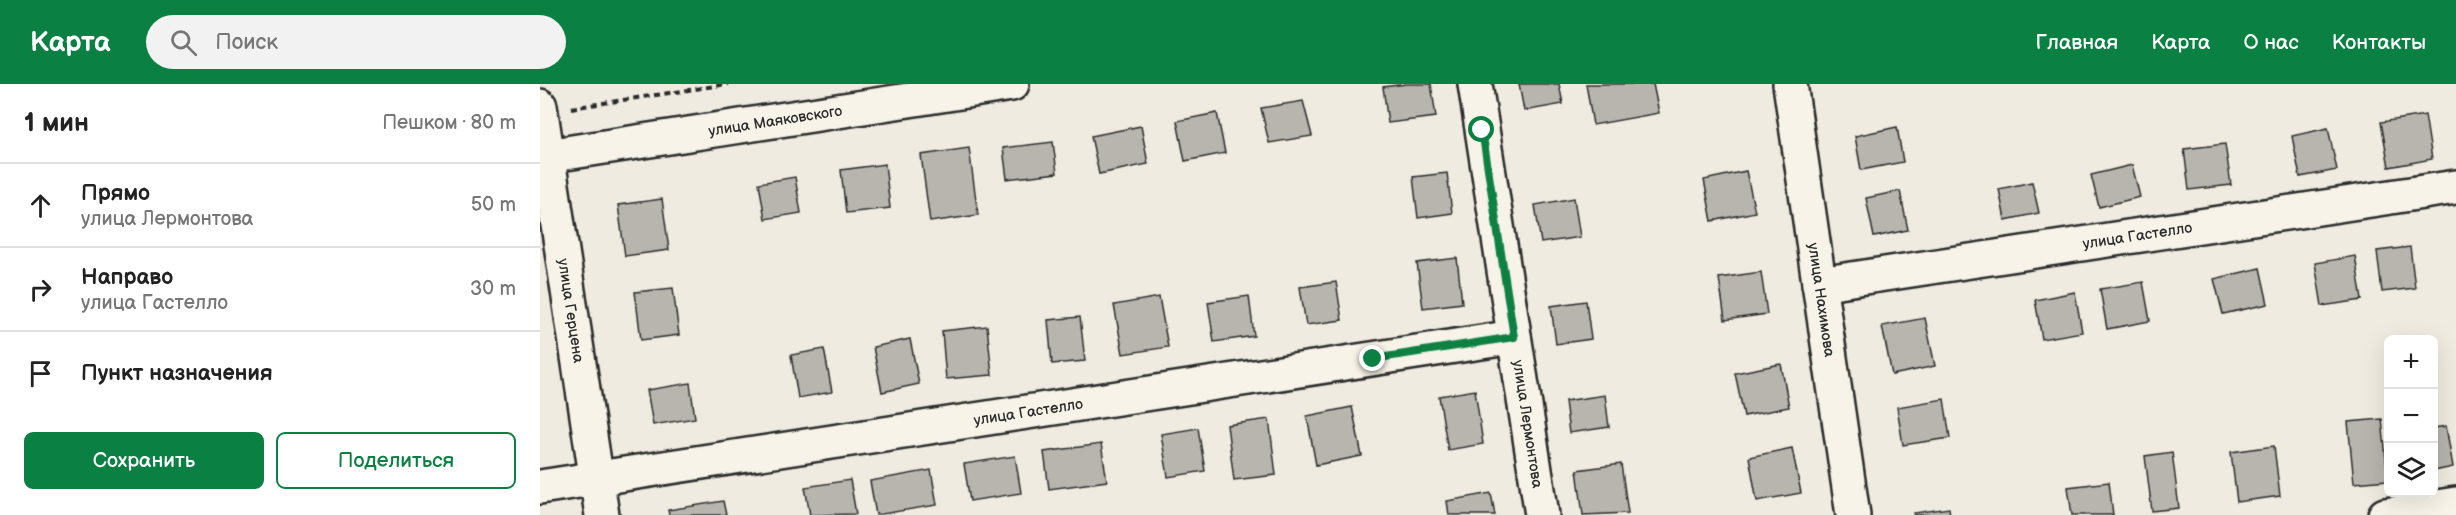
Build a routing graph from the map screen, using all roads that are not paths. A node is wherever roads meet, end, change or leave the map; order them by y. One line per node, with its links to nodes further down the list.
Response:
1 (1012, 84): 5 (street, улица Маяковского)
2 (1475, 84): 8 (street, улица Лермонтова)
3 (1790, 84): 7 (street, улица Нахимова)
4 (540, 109): 5 (street, улица Герцена)
5 (544, 157): 9 (street, улица Герцена)
6 (2456, 187): 7 (street, улица Гастелло)
7 (1819, 284): 14 (street, улица Нахимова)
8 (1514, 337): 9 (street, улица Гастелло); 13 (street, улица Лермонтова)
9 (597, 478): 10 (street, улица Гастелло); 12 (street, улица Герцена)
10 (540, 487)
11 (2456, 504): 15 (street)
12 (602, 515)
13 (1542, 515)
14 (1853, 515)
15 (2385, 515)

